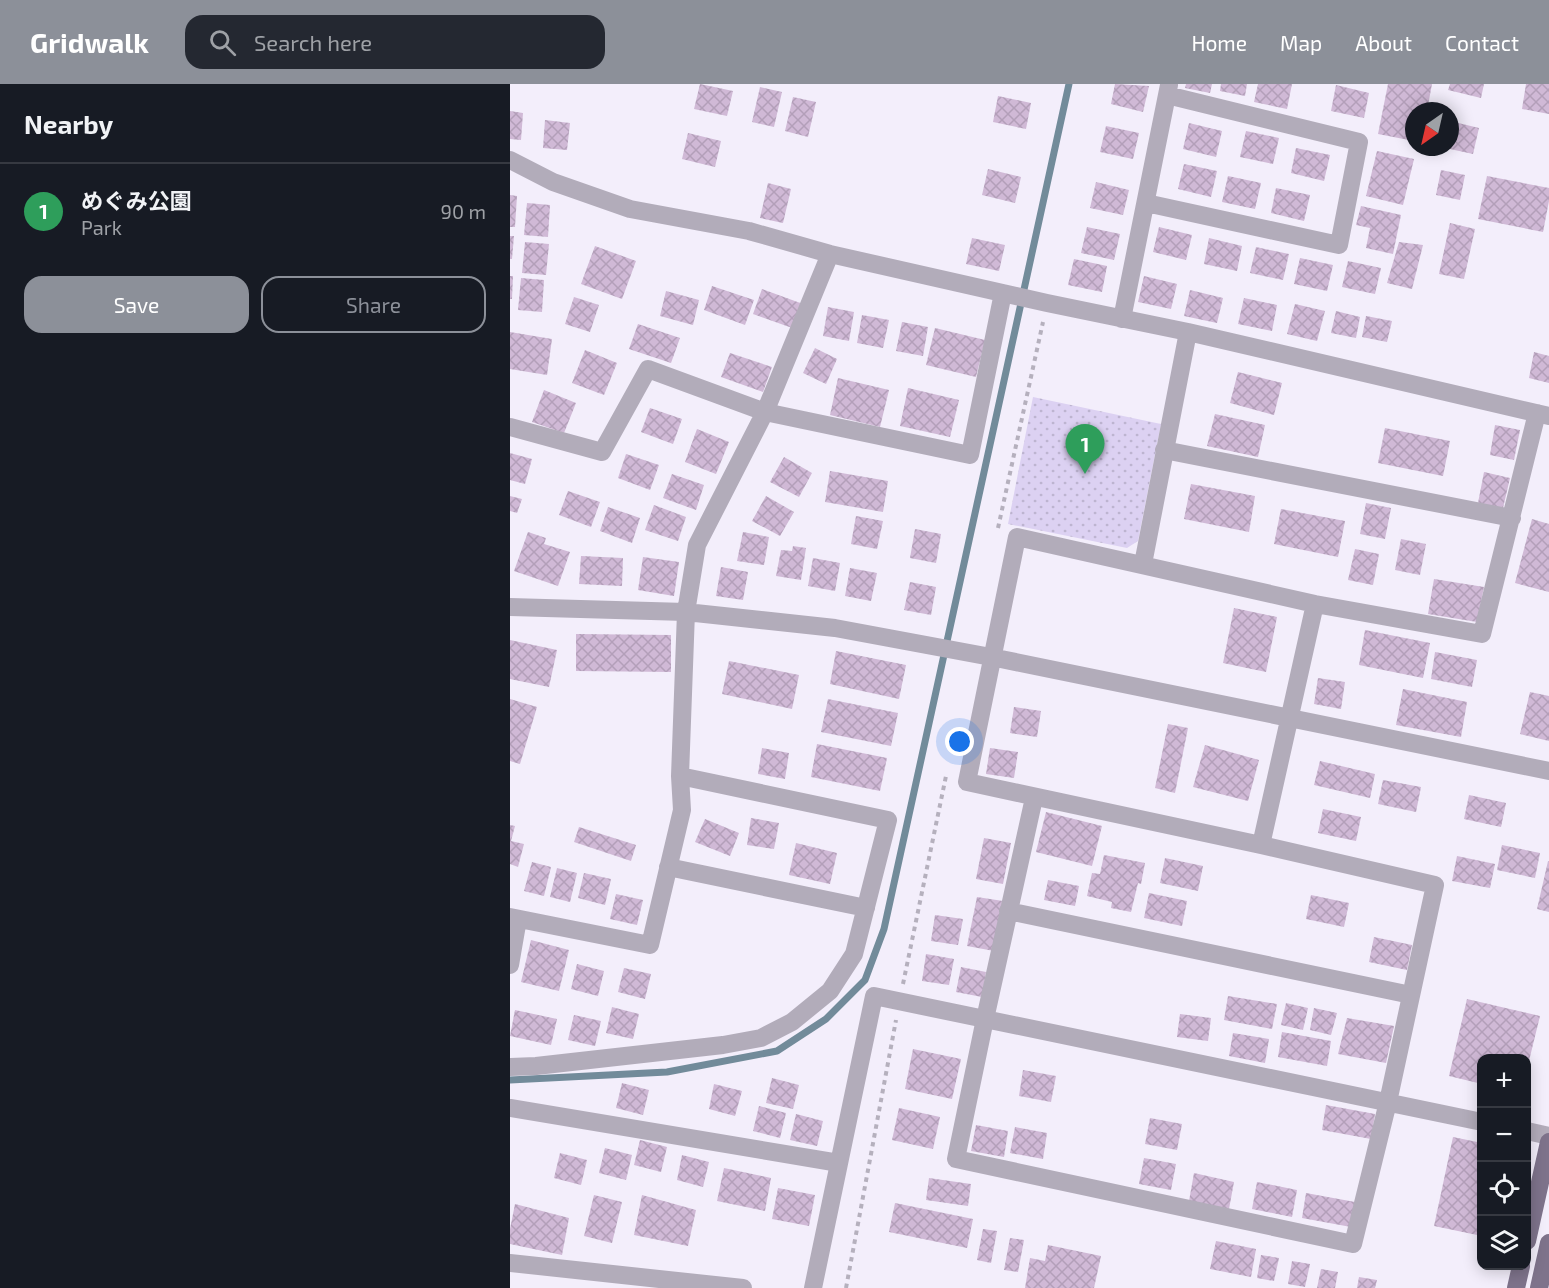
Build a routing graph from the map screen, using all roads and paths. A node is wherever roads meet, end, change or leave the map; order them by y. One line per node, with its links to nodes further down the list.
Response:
1 (1168, 90): 3 (street); 3 (street)
2 (510, 160): 4 (street)
3 (1146, 204): 7 (street)
4 (830, 254): 5 (street); 9 (street)
5 (1003, 293): 6 (street); 9 (street)
6 (1047, 303): 7 (street); 14 (path)
7 (1122, 319): 8 (street)
8 (1188, 332): 10 (street); 12 (street)
9 (765, 412): 11 (street); 18 (street)
10 (1543, 415): 13 (street)
11 (510, 428)
12 (1164, 450): 13 (street); 15 (street)
13 (1512, 518): 16 (street)
14 (997, 537)
15 (1143, 564): 16 (street); 19 (street)
16 (1315, 604): 20 (street)
17 (510, 607): 18 (street)
18 (686, 612): 19 (street); 23 (street)
19 (991, 657): 20 (street); 24 (street)
20 (1291, 718): 22 (street); 25 (street)
21 (948, 770): 32 (path)
22 (1549, 771)
23 (680, 776): 26 (street); 27 (street)
24 (1034, 798): 25 (street); 28 (street)
25 (1262, 845): 31 (street)
26 (668, 867): 27 (street); 29 (street)
27 (866, 908): 34 (street)
28 (1008, 911): 31 (street); 33 (street)
29 (514, 918): 30 (street)
30 (510, 965)
31 (1411, 995): 35 (street)
32 (900, 1001): 33 (street); 41 (street); 48 (path)
33 (985, 1019): 35 (street); 35 (street)
34 (510, 1067)
35 (1388, 1102): 37 (street)
36 (510, 1108): 41 (street)
37 (1477, 1121)
38 (1531, 1132): 39 (street)
39 (1549, 1136)
40 (1549, 1142): 42 (main road)
41 (839, 1163): 47 (street)
42 (1531, 1223)
43 (1549, 1243): 50 (main road)
44 (510, 1263): 46 (street)
45 (1520, 1270): 49 (main road)
46 (743, 1288)
47 (813, 1288)
48 (846, 1288)
49 (1516, 1288)
50 (1539, 1288)

